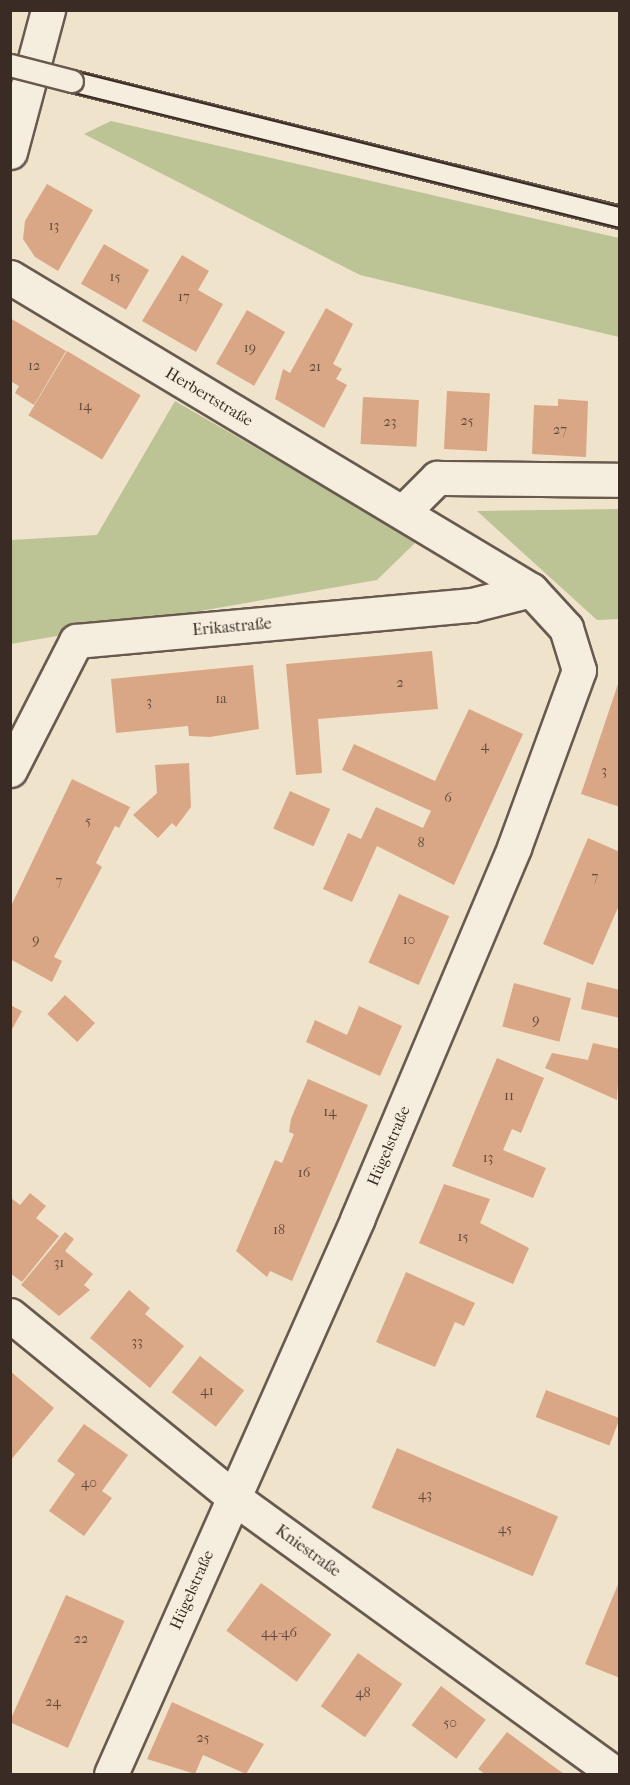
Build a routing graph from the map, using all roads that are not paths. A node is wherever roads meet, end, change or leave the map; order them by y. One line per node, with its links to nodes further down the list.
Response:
1 (41, 13): 3 (street)
2 (10, 65): 4 (lane, bridge)
3 (10, 152)
4 (620, 217)
5 (13, 279): 7 (street, Herbertstraße)
6 (620, 480): 7 (street)
7 (404, 512): 8 (street, Herbertstraße)
8 (465, 547): 9 (street, Hügelstraße)
9 (531, 590): 10 (street, Erikastraße); 12 (street, Hügelstraße)
10 (10, 770)
11 (10, 1315): 12 (street, Kniestraße)
12 (233, 1497): 13 (street, Hügelstraße); 14 (street, Kniestraße)
13 (111, 1774)
14 (615, 1774)

